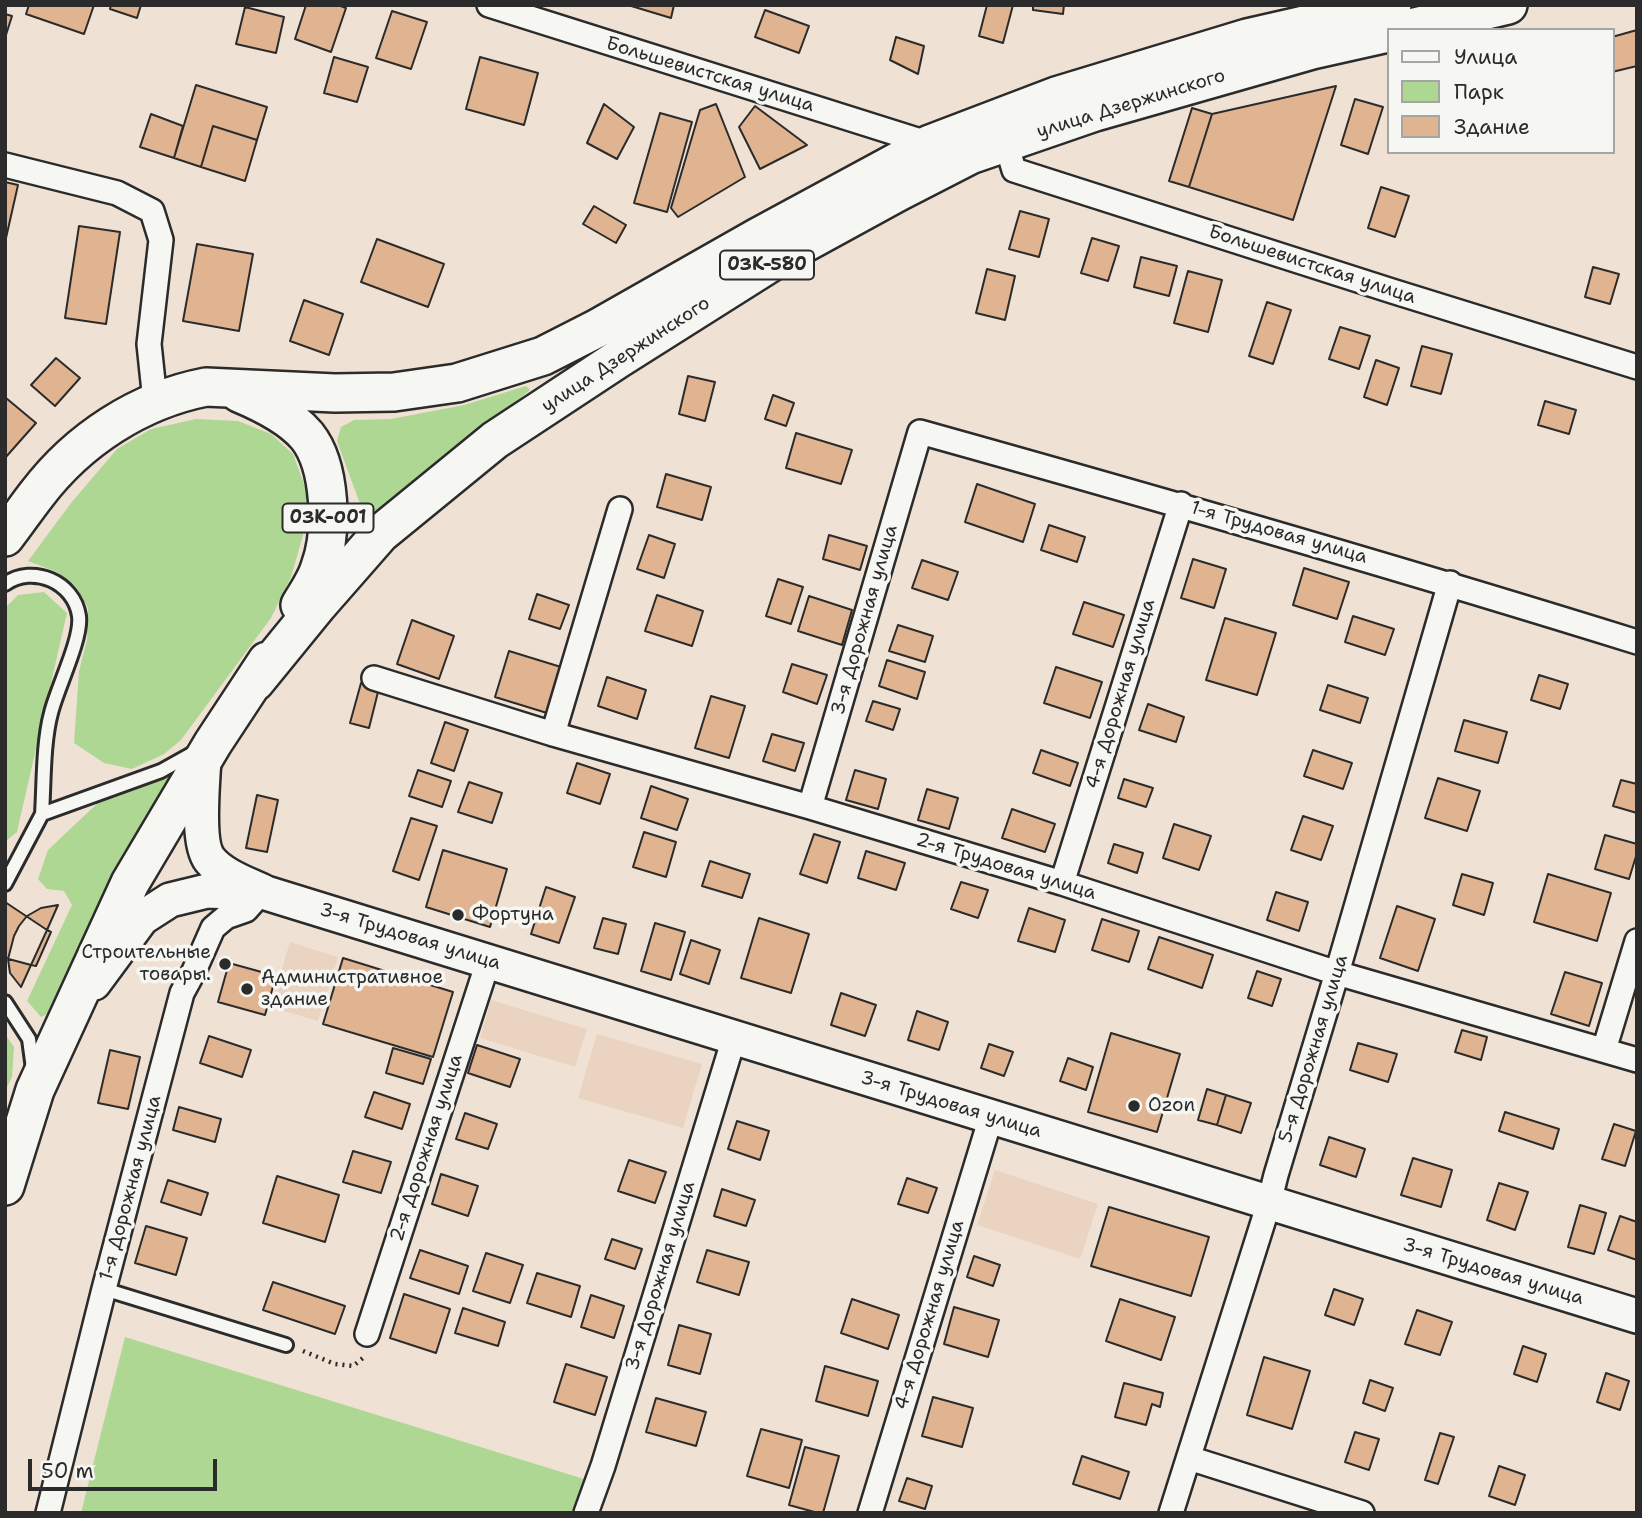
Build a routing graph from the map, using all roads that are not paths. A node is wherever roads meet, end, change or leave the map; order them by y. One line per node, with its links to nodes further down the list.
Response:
1 (489, 5): 7 (street, Большевистская улица)
2 (1392, 5): 7 (main road, улица Дзержинского / 03К-580)
3 (1508, 5): 4 (main road)
4 (1410, 28)
5 (1386, 33): 6 (main road, улица Дзержинского / 03К-580)
6 (1006, 143): 9 (street, Большевистская улица); 20 (main road, улица Дзержинского / 03К-580)
7 (930, 144): 10 (main road, улица Дзержинского / 03К-580)
8 (5, 164): 11 (street)
9 (1637, 367)
10 (225, 387): 11 (main road, 03К-001); 20 (main road, 03К-001)
11 (155, 401): 15 (main road, 03К-001)
12 (920, 432): 13 (street, 1-я Трудовая улица); 23 (street, 3-я Дорожная улица)
13 (1181, 505): 16 (street, 1-я Трудовая улица); 25 (street, 4-я Дорожная улица)
14 (620, 509): 21 (street)
15 (5, 537)
16 (1450, 583): 18 (street, 1-я Трудовая улица); 30 (street, 5-я Дорожная улица)
17 (5, 584): 24 (lane)
18 (1637, 642)
19 (374, 678): 21 (street, 2-я Трудовая улица)
20 (254, 682): 22 (main road, 03К-001)
21 (554, 734): 23 (street, 2-я Трудовая улица)
22 (209, 750): 24 (lane); 27 (street); 32 (main road, 03К-001)
23 (810, 807): 25 (street, 2-я Трудовая улица)
24 (42, 814): 26 (lane)
25 (1062, 883): 30 (street, 2-я Трудовая улица)
26 (5, 884)
27 (264, 893): 29 (street, 3-я Трудовая улица); 32 (street, 03К-001); 41 (street, 1-я Дорожная улица)
28 (1637, 942): 34 (street)
29 (488, 962): 33 (street, 3-я Трудовая улица); 43 (street, 2-я Дорожная улица)
30 (1337, 973): 34 (street, 2-я Трудовая улица); 40 (street, 5-я Дорожная улица)
31 (5, 1002): 36 (lane)
32 (65, 1023): 36 (main road, 03К-001)
33 (734, 1038): 37 (street, 3-я Трудовая улица); 47 (street, 3-я Дорожная улица)
34 (1604, 1050): 35 (street, 2-я Трудовая улица)
35 (1637, 1060)
36 (35, 1090): 38 (lane); 39 (main road, 03К-001)
37 (991, 1117): 40 (street, 3-я Трудовая улица); 48 (street, 4-я Дорожная улица)
38 (10, 1127)
39 (5, 1186)
40 (1269, 1203): 42 (street, 3-я Трудовая улица); 45 (street, 5-я Дорожная улица)
41 (104, 1289): 44 (lane); 46 (street, 1-я Дорожная улица)
42 (1637, 1316)
43 (367, 1334)
44 (286, 1345)
45 (1189, 1458): 49 (street, 5-я Дорожная улица); 50 (street)
46 (48, 1513)
47 (586, 1513)
48 (870, 1513)
49 (1171, 1513)
50 (1362, 1513)

